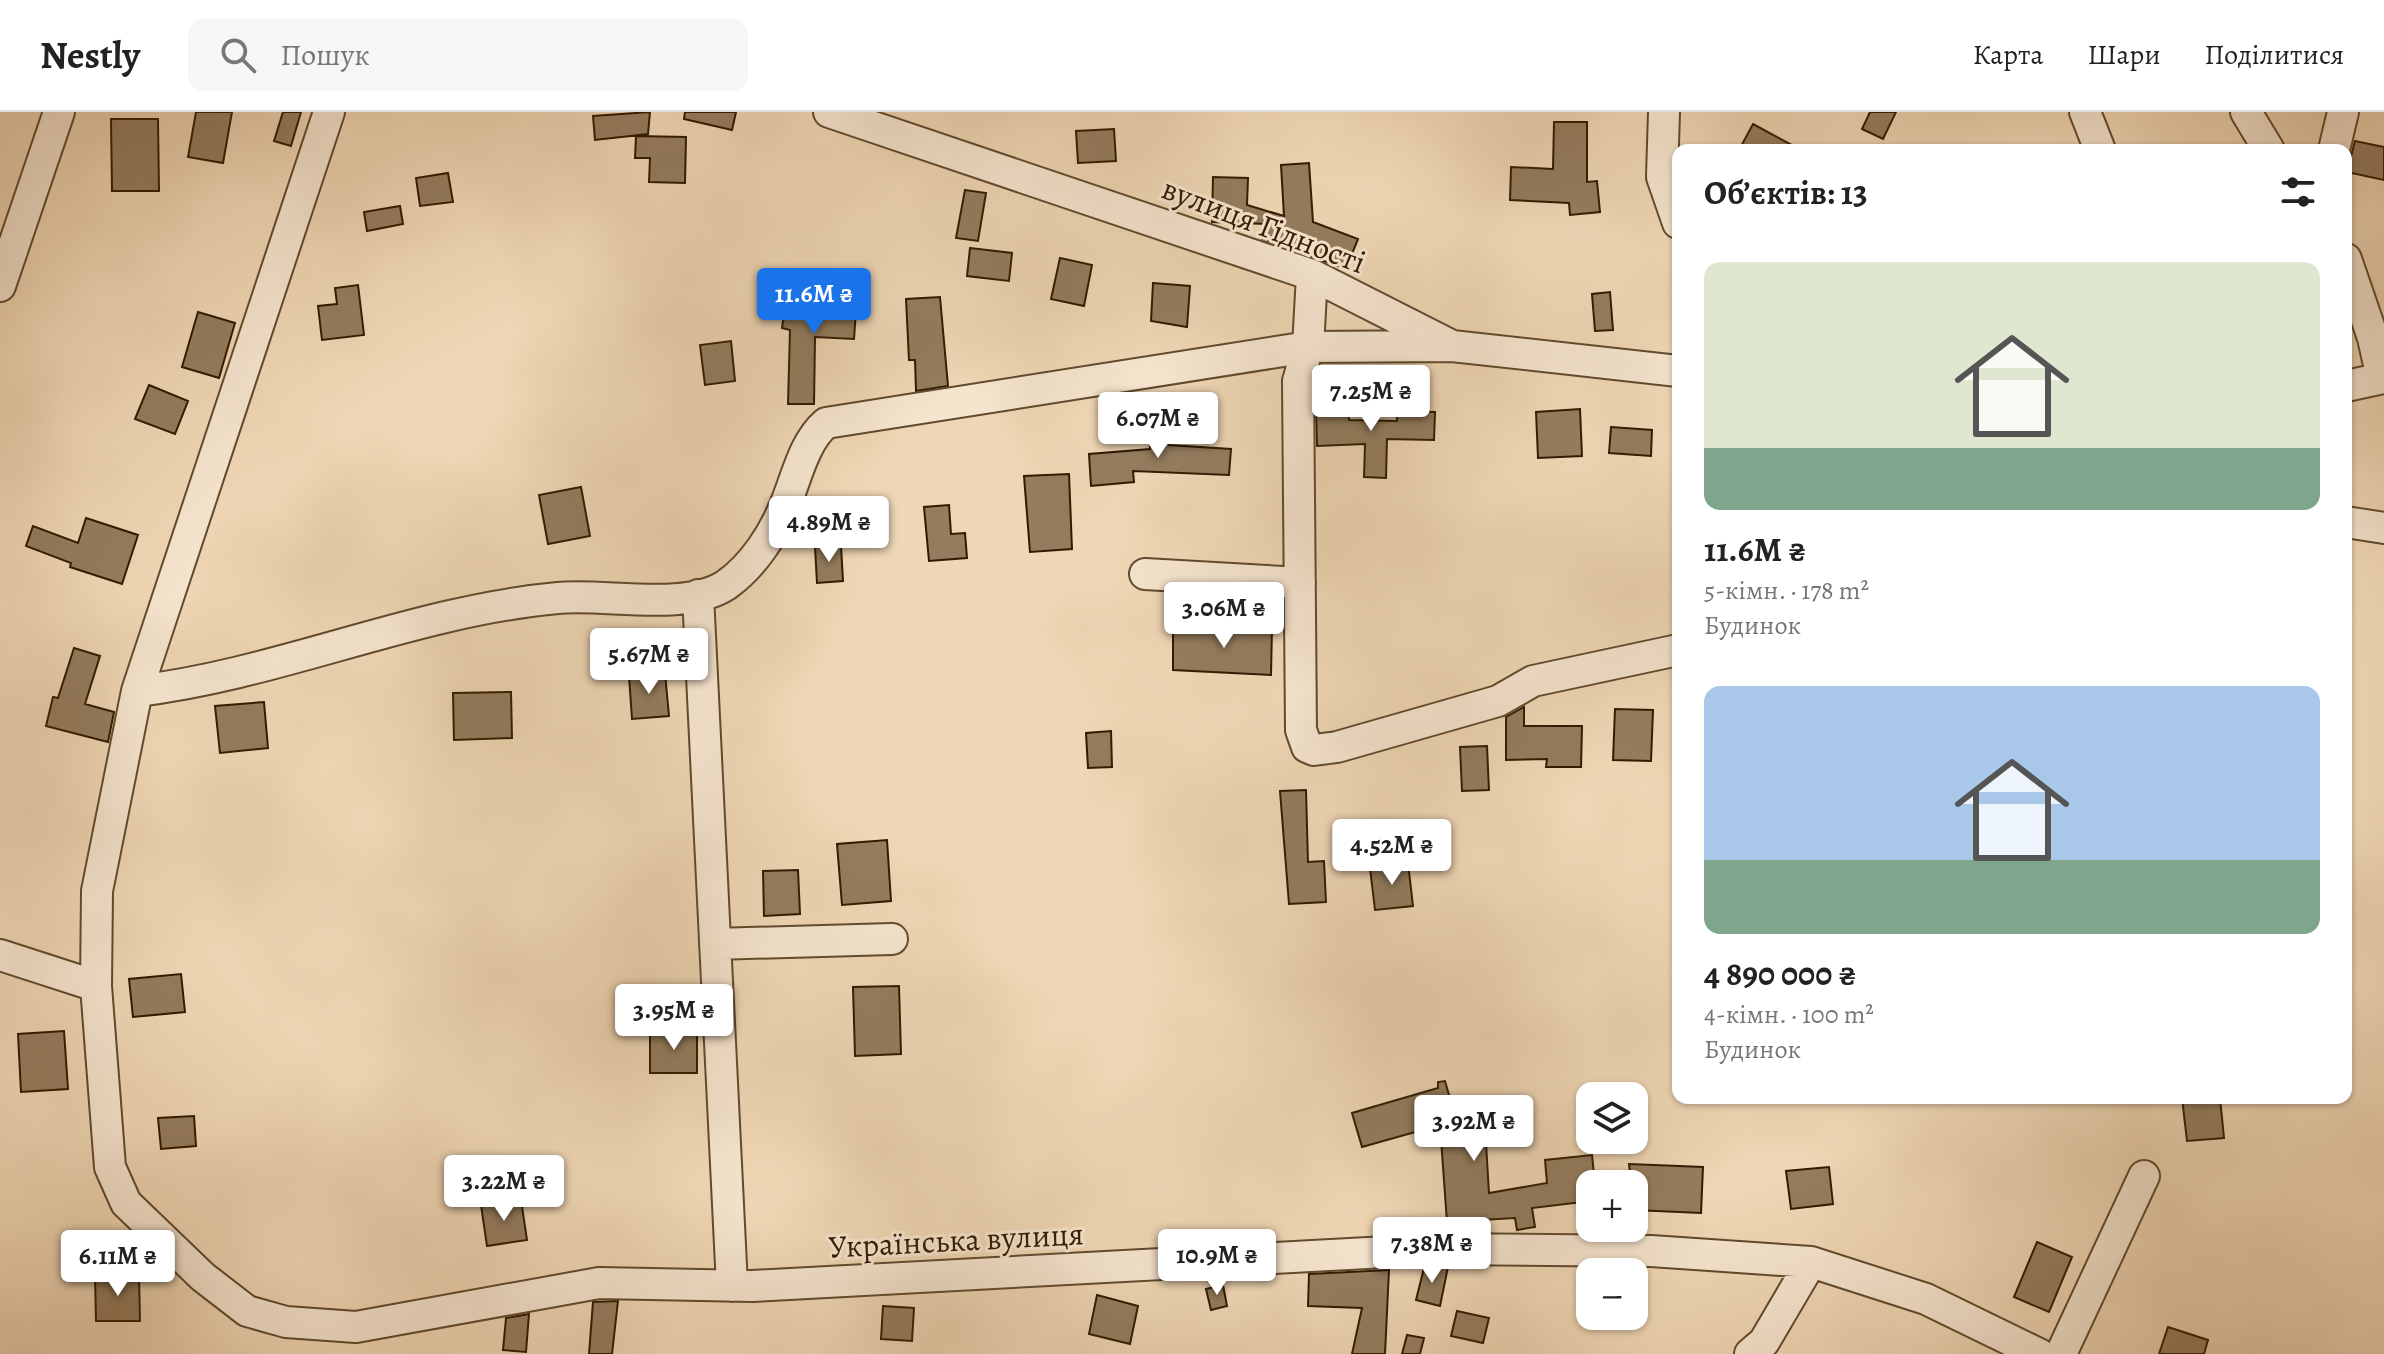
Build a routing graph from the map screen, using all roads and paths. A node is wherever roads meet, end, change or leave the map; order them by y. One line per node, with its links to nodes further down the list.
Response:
1 (59, 112): 14 (street)
2 (329, 112): 26 (street, Українська вулиця)
3 (829, 112): 12 (street, вулиця Гідності)
4 (1664, 112): 11 (street)
5 (2085, 112): 8 (street)
6 (2246, 112): 9 (street)
7 (2343, 112): 10 (street)
8 (2098, 144)
9 (2265, 144)
10 (2335, 144)
11 (1672, 206)
12 (1312, 275): 15 (street, вулиця Гідності); 16 (street)
13 (2352, 277): 18 (street)
14 (0, 286)
15 (1452, 346): 16 (street); 17 (street, вулиця Гідності)
16 (1308, 347): 23 (street); 24 (street)
17 (1672, 370)
18 (2383, 378): 19 (street)
19 (2352, 385)
20 (2352, 523): 21 (street)
21 (2384, 528)
22 (1145, 574): 23 (street)
23 (1300, 583): 25 (street)
24 (698, 595): 26 (street); 28 (street)
25 (1672, 651)
26 (137, 691): 30 (street, Українська вулиця)
27 (892, 939): 28 (street)
28 (715, 944): 33 (street)
29 (0, 955): 30 (street)
30 (96, 986): 33 (street, Українська вулиця)
31 (2144, 1176): 36 (street)
32 (1811, 1262): 33 (street, Українська вулиця); 34 (street); 35 (street, Українська вулиця)
33 (732, 1286)
34 (1750, 1354)
35 (2039, 1354)
36 (2061, 1354)

